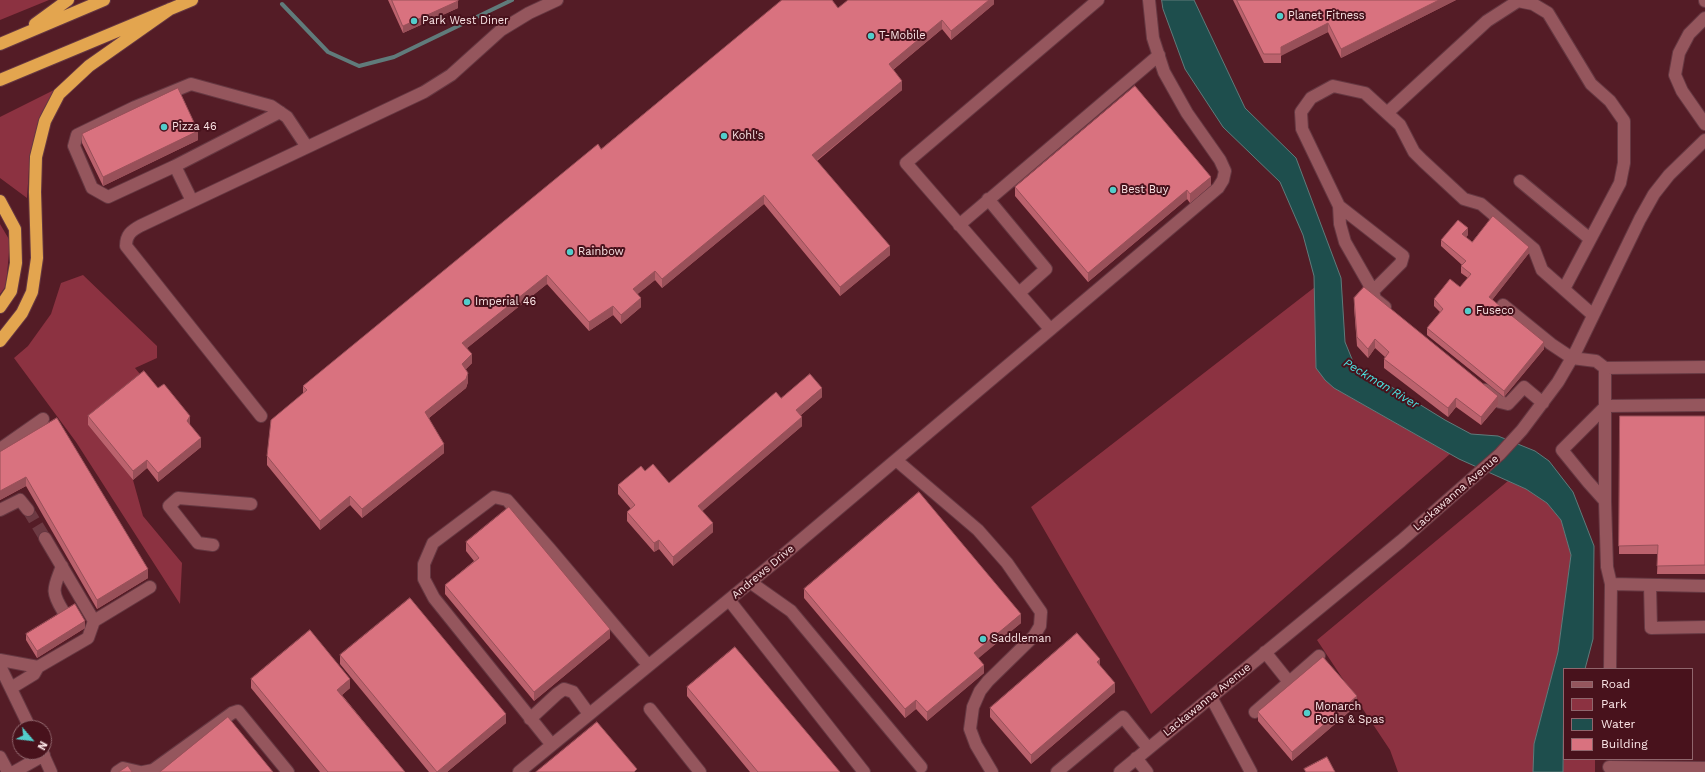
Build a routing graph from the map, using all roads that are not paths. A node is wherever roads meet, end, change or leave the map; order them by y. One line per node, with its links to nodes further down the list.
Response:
1 (68, 0): 9 (highway)
2 (104, 0): 9 (highway)
3 (192, 0): 7 (highway)
4 (557, 0): 17 (street)
5 (1098, 0): 24 (street)
6 (1149, 0): 11 (street, Andrews Drive)
7 (170, 9): 12 (highway); 34 (highway)
8 (1705, 18): 15 (street)
9 (18, 36): 10 (highway)
10 (0, 44)
11 (1159, 56): 20 (street); 33 (street, Andrews Drive)
12 (0, 80)
13 (280, 112): 17 (street); 18 (street); 18 (street)
14 (1387, 113): 23 (street); 25 (street); 26 (street)
15 (1705, 124)
16 (1705, 140): 32 (street, Lackawanna Avenue)
17 (307, 147): 22 (street)
18 (175, 166): 22 (street)
19 (1520, 181): 25 (street)
20 (988, 199): 24 (street); 28 (street)
21 (0, 201): 30 (highway)
22 (192, 201): 42 (street)
23 (1339, 206): 27 (street); 27 (street)
24 (959, 225): 28 (street)
25 (1590, 239): 26 (street)
26 (1564, 289): 32 (street)
27 (1373, 291): 31 (street)
28 (1019, 294): 33 (street)
29 (1503, 305): 35 (street)
30 (0, 307)
31 (1393, 314)
32 (1593, 315): 35 (street, Lackawanna Avenue)
33 (1050, 329): 45 (street, Andrews Drive)
34 (0, 341)
35 (1572, 358): 37 (street); 39 (street, Lackawanna Avenue)
36 (1705, 367): 37 (street)
37 (1605, 368): 41 (street)
38 (1476, 382): 39 (street)
39 (1543, 403): 62 (street, Lackawanna Avenue)
40 (1705, 405): 41 (street)
41 (1606, 406): 46 (street); 46 (street)
42 (261, 416)
43 (43, 419): 44 (street)
44 (0, 450)
45 (896, 460): 53 (street, Andrews Drive); 95 (street)
46 (1605, 501): 54 (street)
47 (251, 504): 51 (street)
48 (0, 510): 49 (street)
49 (28, 510)
50 (45, 538): 52 (street)
51 (213, 545)
52 (62, 566): 59 (street); 60 (street)
53 (750, 582): 58 (street, Andrews Drive); 84 (street)
54 (1611, 584): 55 (street); 68 (street)
55 (1650, 585): 56 (street); 61 (street)
56 (1705, 586)
57 (150, 587): 60 (street)
58 (729, 600): 65 (street, Andrews Drive); 94 (street)
59 (63, 612)
60 (94, 621): 67 (street)
61 (1705, 627)
62 (1265, 652): 69 (street); 71 (street, Lackawanna Avenue)
63 (1319, 656): 69 (street)
64 (0, 660): 67 (street)
65 (648, 665): 74 (street, Andrews Drive); 75 (street)
66 (0, 666): 70 (street)
67 (38, 667): 70 (street)
68 (1610, 668)
69 (1289, 682): 73 (street)
70 (10, 688): 76 (street)
71 (1210, 697): 78 (street, Lackawanna Avenue); 99 (street)
72 (650, 709): 93 (street)
73 (1255, 712)
74 (589, 714): 75 (street); 77 (street, Andrews Drive)
75 (530, 719): 77 (street)
76 (26, 720)
77 (552, 745): 92 (street, Andrews Drive)
78 (1148, 748): 80 (street, Lackawanna Avenue); 96 (street)
79 (0, 757): 86 (street)
80 (1136, 758): 97 (street, Lackawanna Avenue); 98 (street)
81 (33, 760): 87 (street)
82 (46, 760): 88 (street)
83 (1609, 766): 85 (street)
84 (921, 767)
85 (1705, 768)
86 (8, 772)
87 (14, 772)
88 (51, 772)
89 (117, 772): 90 (street)
90 (142, 772): 91 (street)
91 (288, 772)
92 (519, 772)
93 (700, 772)
94 (864, 772)
95 (992, 772)
96 (1057, 772)
97 (1120, 772)
98 (1147, 772)
99 (1251, 772)

